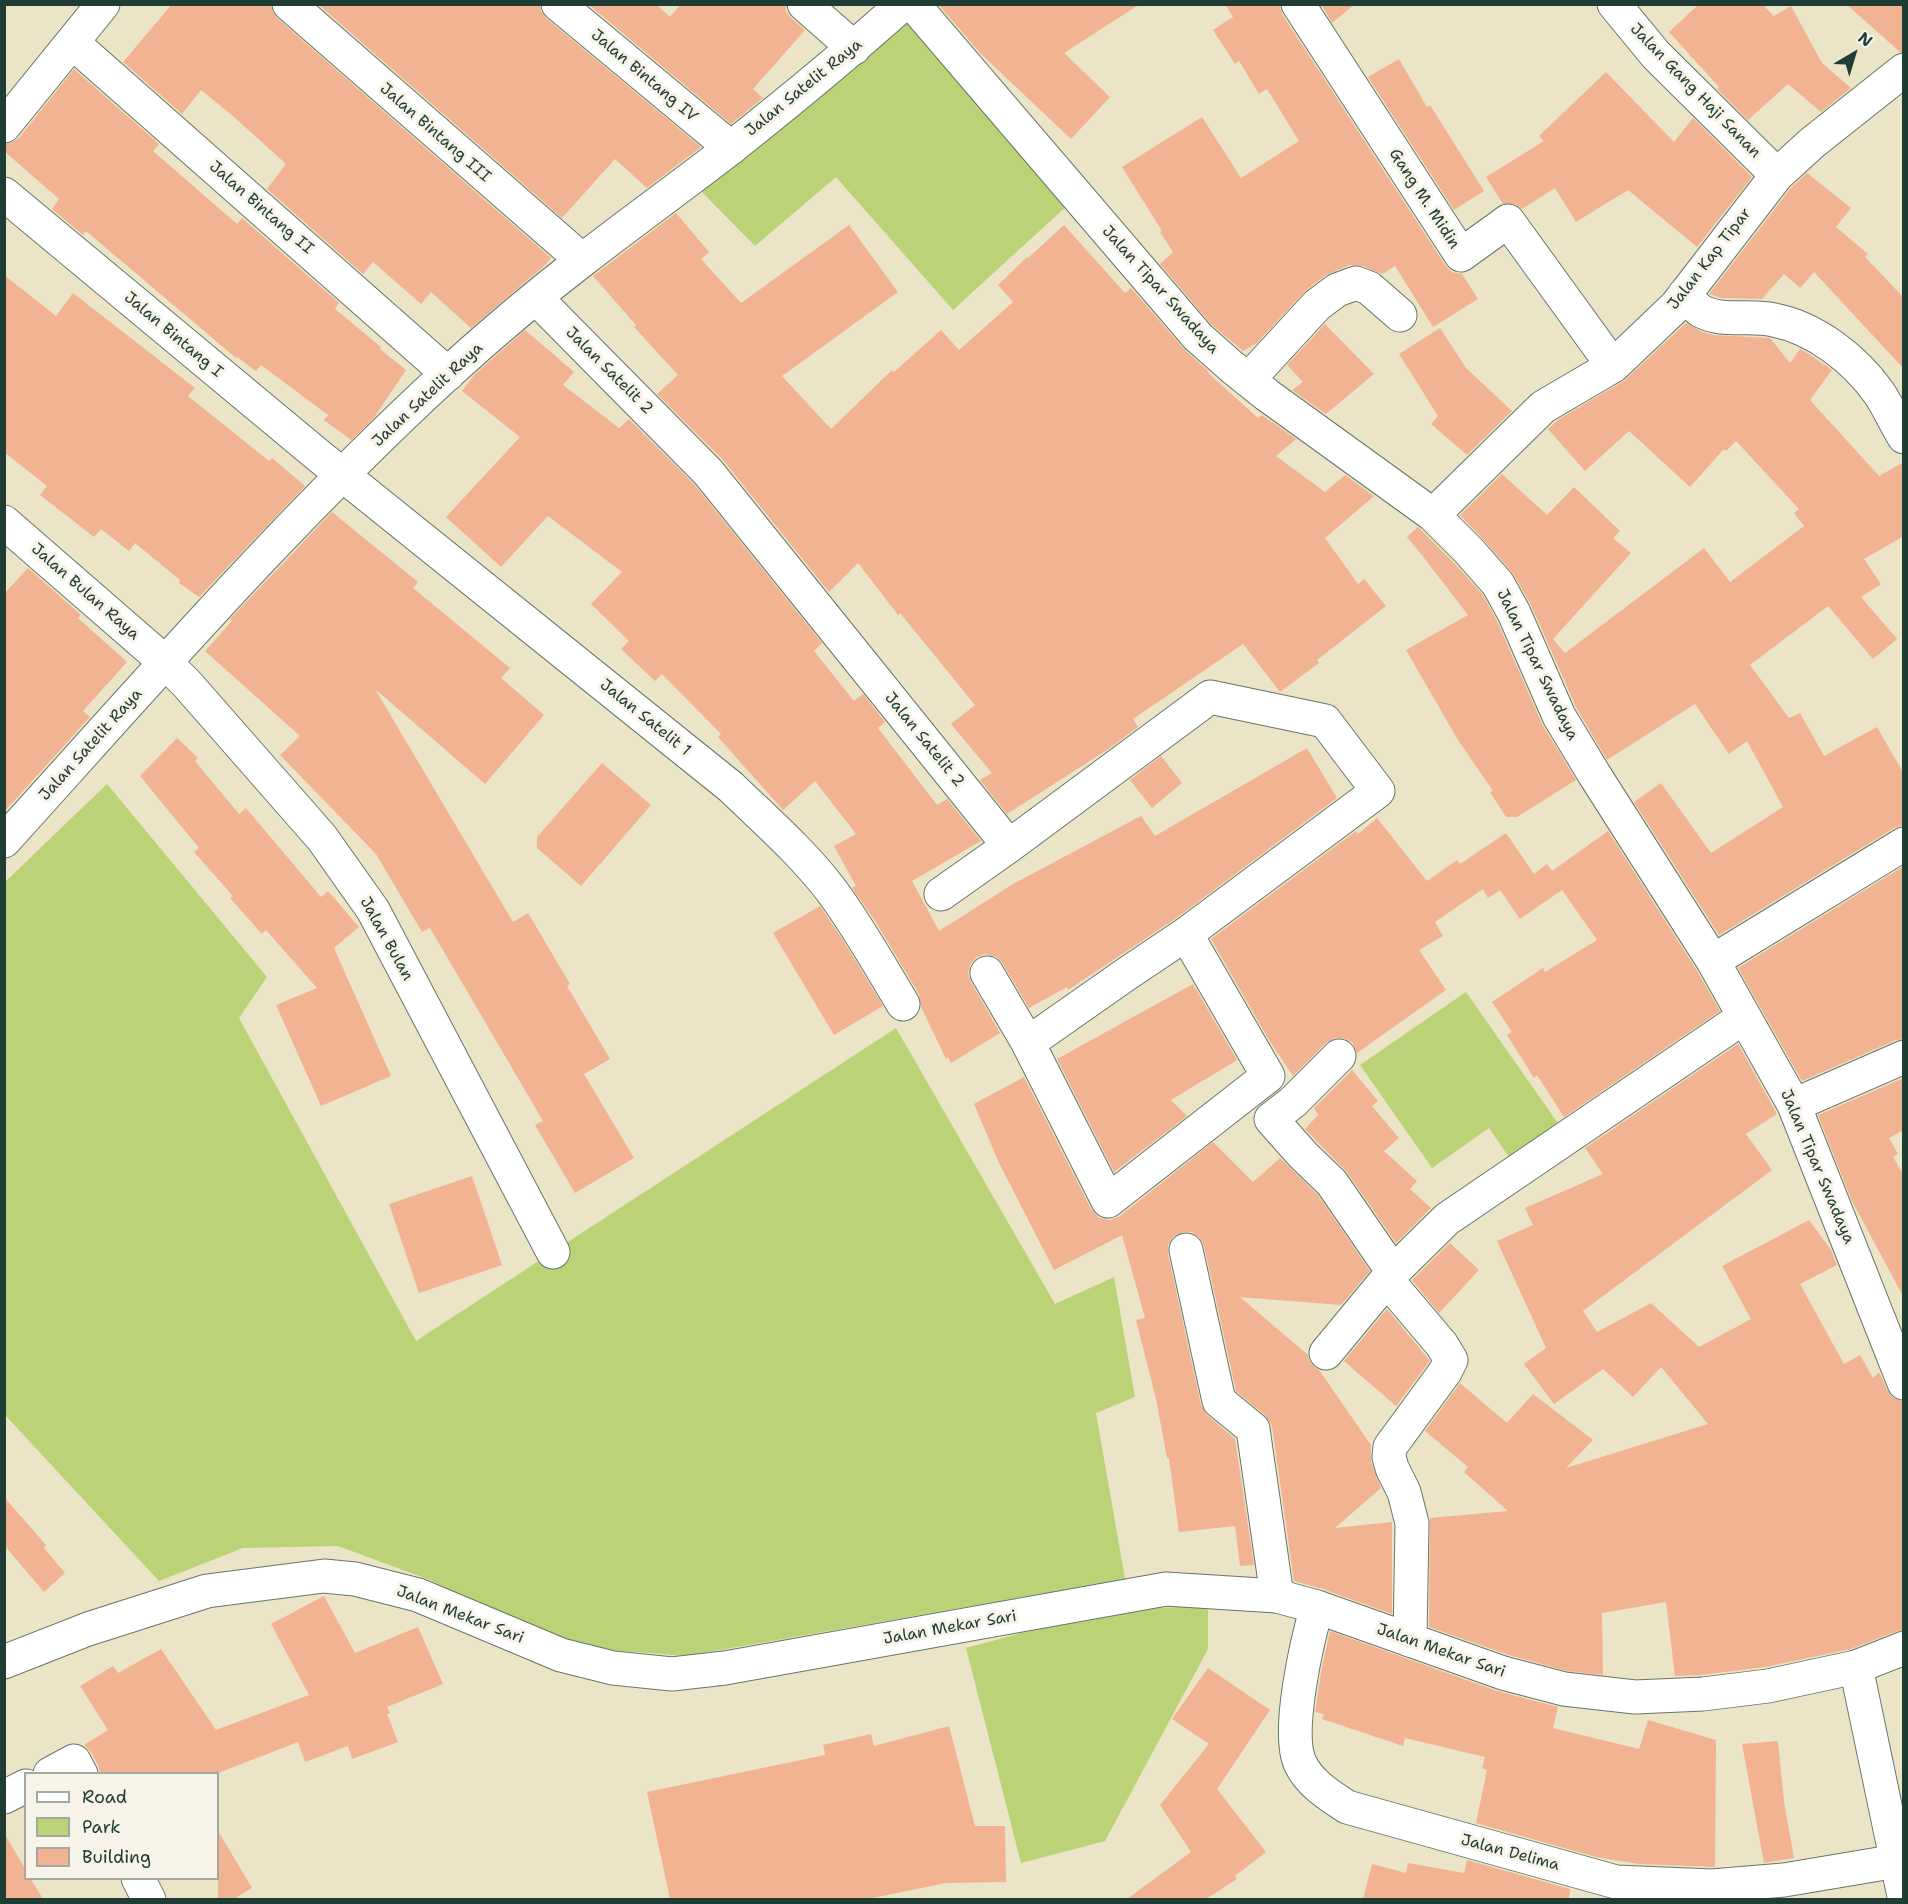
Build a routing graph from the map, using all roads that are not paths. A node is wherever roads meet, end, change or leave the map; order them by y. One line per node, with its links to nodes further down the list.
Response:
1 (103, 4): 9 (street)
2 (289, 4): 16 (street, Jalan Bintang III)
3 (558, 4): 13 (street, Jalan Bintang IV)
4 (804, 4): 10 (street)
5 (903, 4): 10 (street, Jalan Satelit Raya)
6 (913, 4): 22 (street, Jalan Tipar Swadaya)
7 (1298, 4): 20 (street, Gang M. Midin)
8 (1614, 4): 14 (street, Jalan Gang Haji Sanan)
9 (74, 43): 12 (street); 21 (street, Jalan Bintang II)
10 (854, 48): 13 (street, Jalan Satelit Raya)
11 (1904, 70): 14 (street, Jalan Kap Tipar)
12 (4, 126)
13 (731, 148): 16 (street, Jalan Satelit Raya)
14 (1777, 175): 17 (street, Jalan Kap Tipar)
15 (4, 194): 24 (street, Jalan Bintang I)
16 (582, 260): 18 (street, Jalan Satelit Raya)
17 (1684, 295): 20 (street, Jalan Kap Tipar); 23 (street)
18 (536, 298): 21 (street, Jalan Satelit Raya); 30 (street, Jalan Satelit 2)
19 (1400, 315): 22 (street)
20 (1613, 366): 25 (street, Jalan Kap Tipar)
21 (448, 374): 24 (street, Jalan Satelit Raya)
22 (1248, 380): 25 (street, Jalan Tipar Swadaya)
23 (1904, 437)
24 (342, 475): 27 (street, Jalan Satelit Raya); 35 (street, Jalan Satelit 1)
25 (1433, 515): 33 (street, Jalan Tipar Swadaya)
26 (8, 533): 27 (street, Jalan Bulan Raya)
27 (165, 662): 28 (street, Jalan Satelit Raya); 42 (street, Jalan Bulan)
28 (4, 841)
29 (1904, 844): 33 (street)
30 (1010, 846): 31 (street); 32 (street)
31 (941, 894)
32 (1186, 934): 37 (street); 37 (street)
33 (1713, 961): 36 (street, Jalan Tipar Swadaya)
34 (987, 973): 37 (street)
35 (903, 1004)
36 (1744, 1017): 40 (street, Jalan Tipar Swadaya); 43 (street)
37 (1028, 1043)
38 (1339, 1056): 43 (street)
39 (1904, 1057): 40 (street)
40 (1794, 1105): 45 (street, Jalan Tipar Swadaya)
41 (1186, 1250): 46 (street)
42 (553, 1252)
43 (1390, 1276): 44 (street); 48 (street)
44 (1326, 1353)
45 (1904, 1383)
46 (1277, 1596): 47 (street, Jalan Mekar Sari); 50 (street, Jalan Mekar Sari)
47 (1317, 1607): 48 (street, Jalan Mekar Sari); 56 (street, Jalan Delima)
48 (1410, 1640): 51 (street, Jalan Mekar Sari)
49 (1904, 1648): 51 (street, Jalan Mekar Sari)
50 (6, 1659)
51 (1856, 1667): 54 (street)
52 (24, 1787): 53 (street)
53 (4, 1797)
54 (1897, 1861): 56 (street, Jalan Delima); 57 (street)
55 (139, 1880): 58 (street)
56 (1615, 1891)
57 (1904, 1896)
58 (149, 1899)

